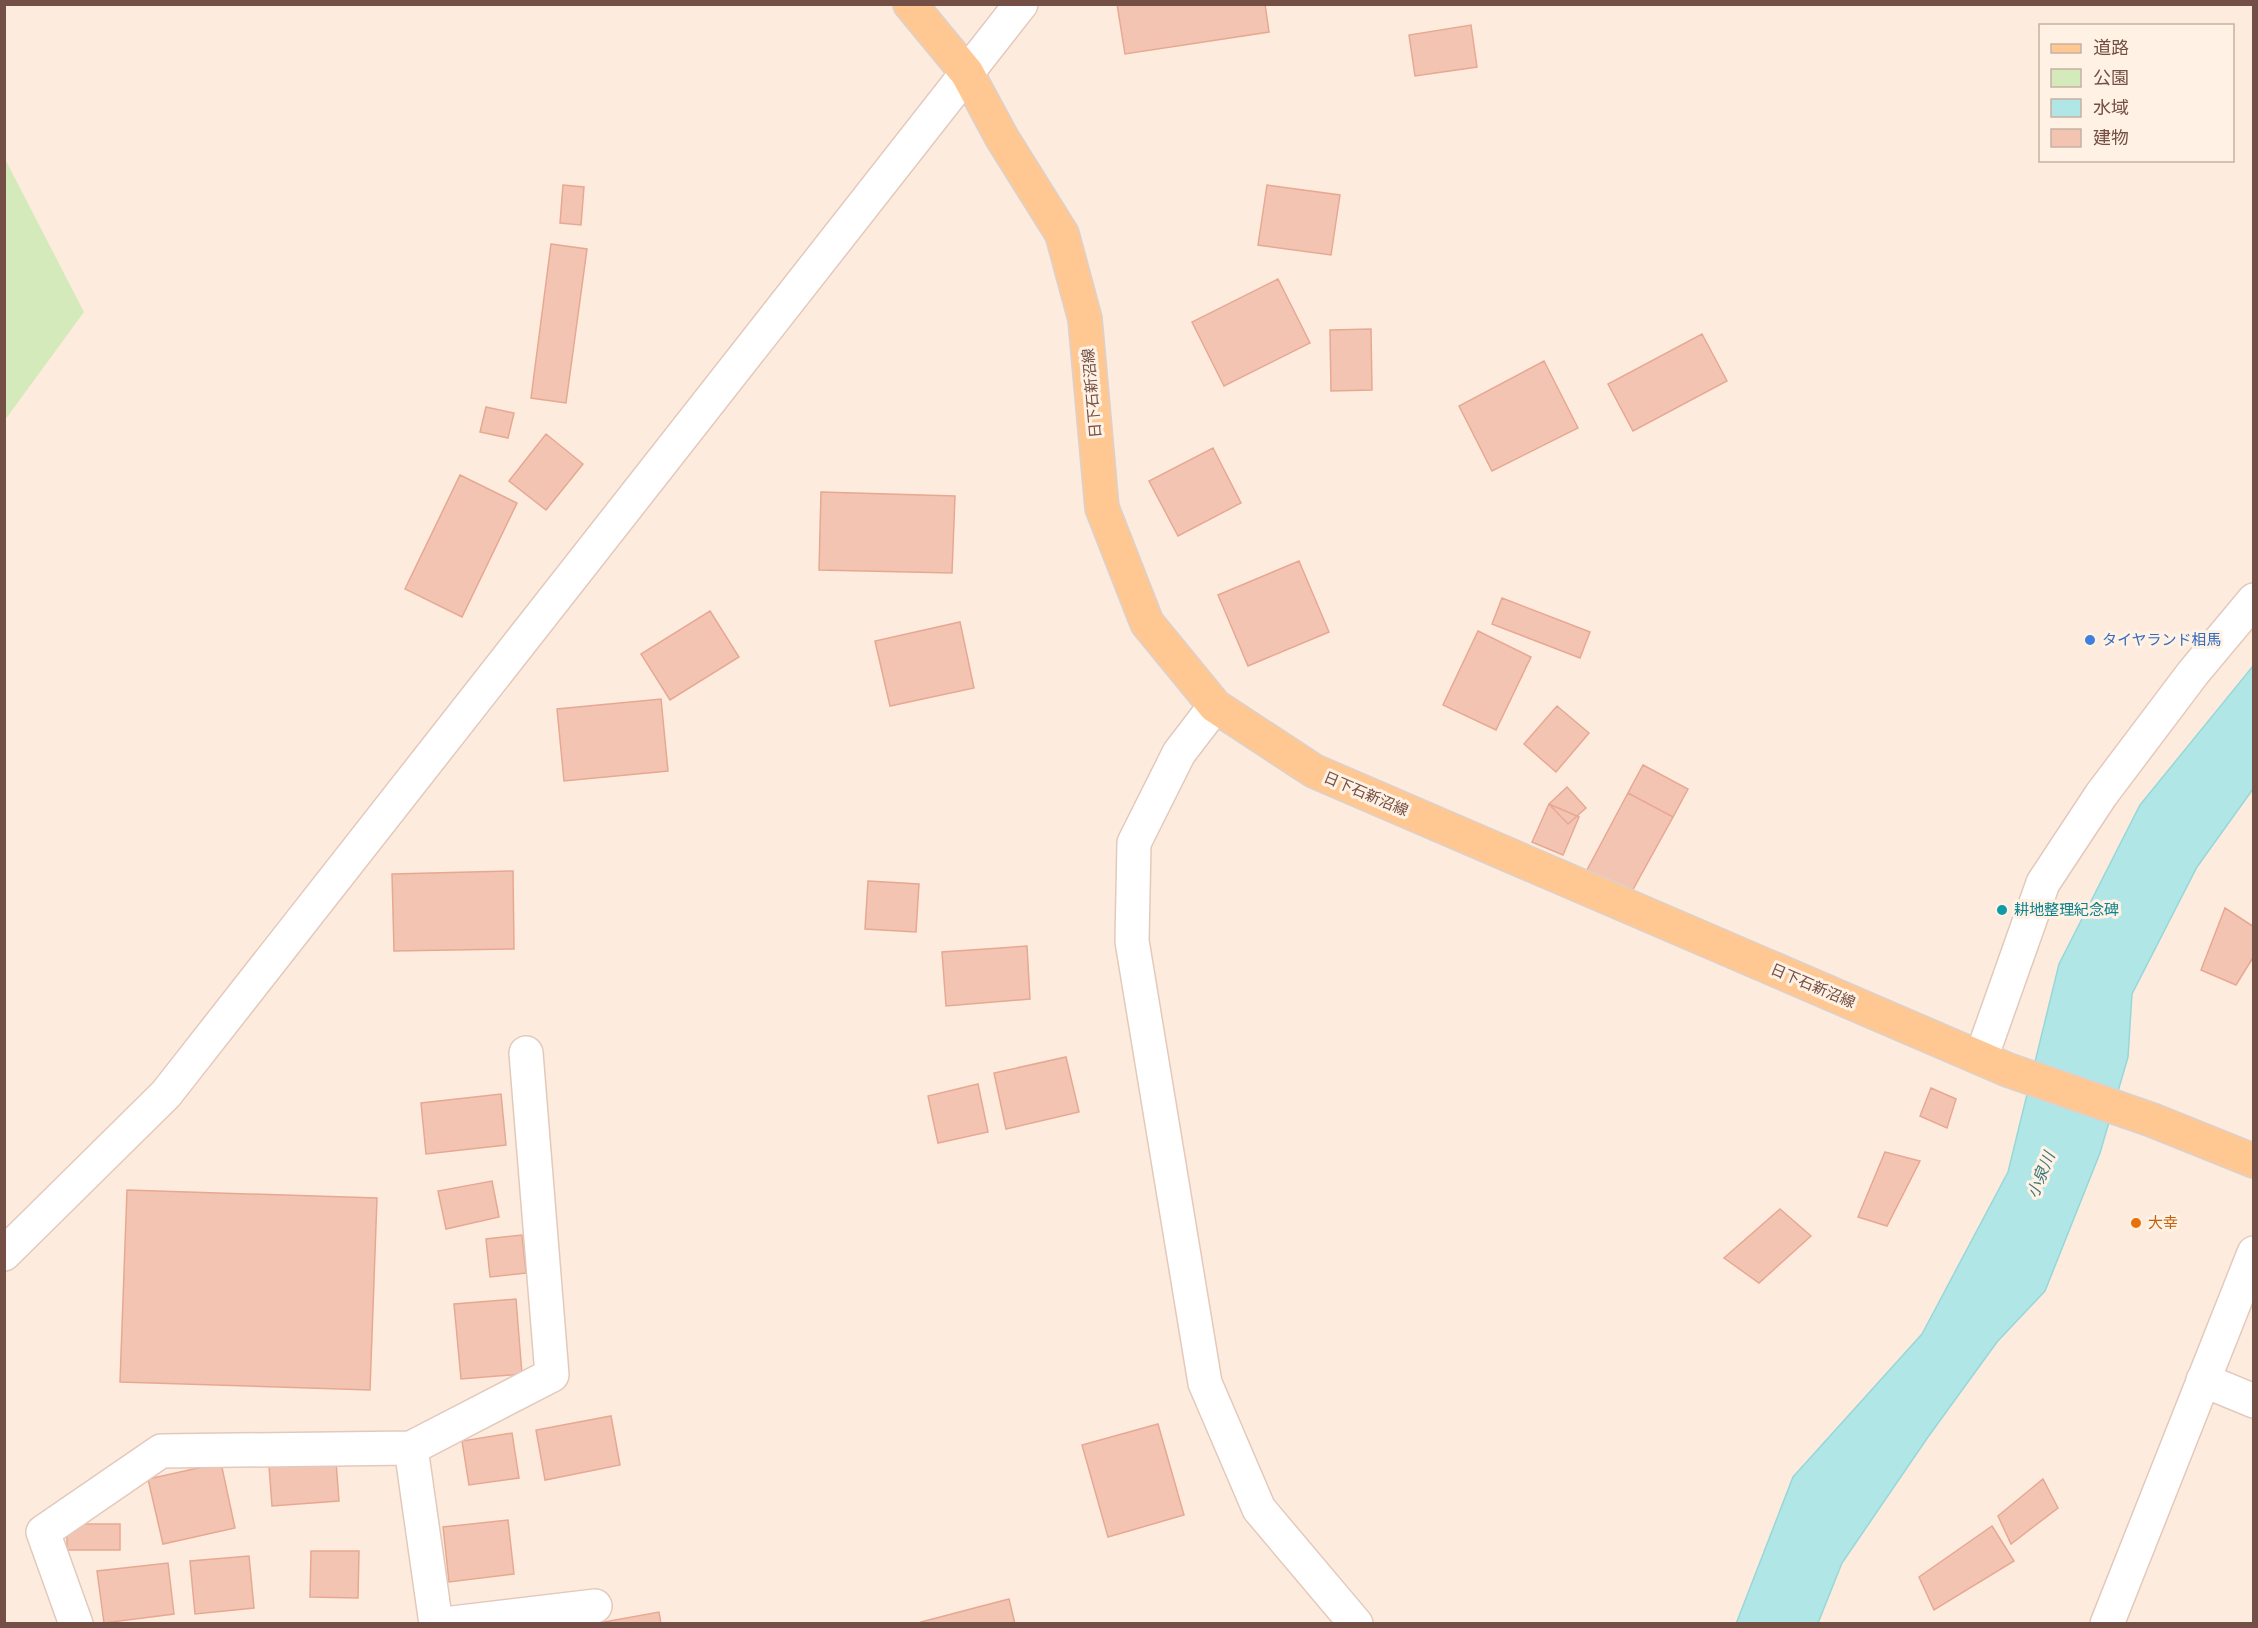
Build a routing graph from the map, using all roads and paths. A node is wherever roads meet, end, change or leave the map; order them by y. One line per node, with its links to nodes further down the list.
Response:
1 (910, 4): 3 (main road, 日下石新沼線)
2 (1021, 4): 3 (street)
3 (967, 73): 5 (main road, 日下石新沼線); 10 (street)
4 (2253, 600): 7 (street)
5 (1215, 706): 7 (main road, 日下石新沼線); 18 (street)
6 (526, 1053): 13 (street)
7 (1994, 1064): 8 (main road, 日下石新沼線)
8 (2253, 1161)
9 (2253, 1252): 11 (street)
10 (4, 1254)
11 (2203, 1380): 12 (street); 19 (street)
12 (2253, 1401)
13 (411, 1448): 15 (street); 16 (street)
14 (595, 1606): 17 (street)
15 (76, 1623)
16 (436, 1623)
17 (444, 1623)
18 (1356, 1623)
19 (2107, 1623)

